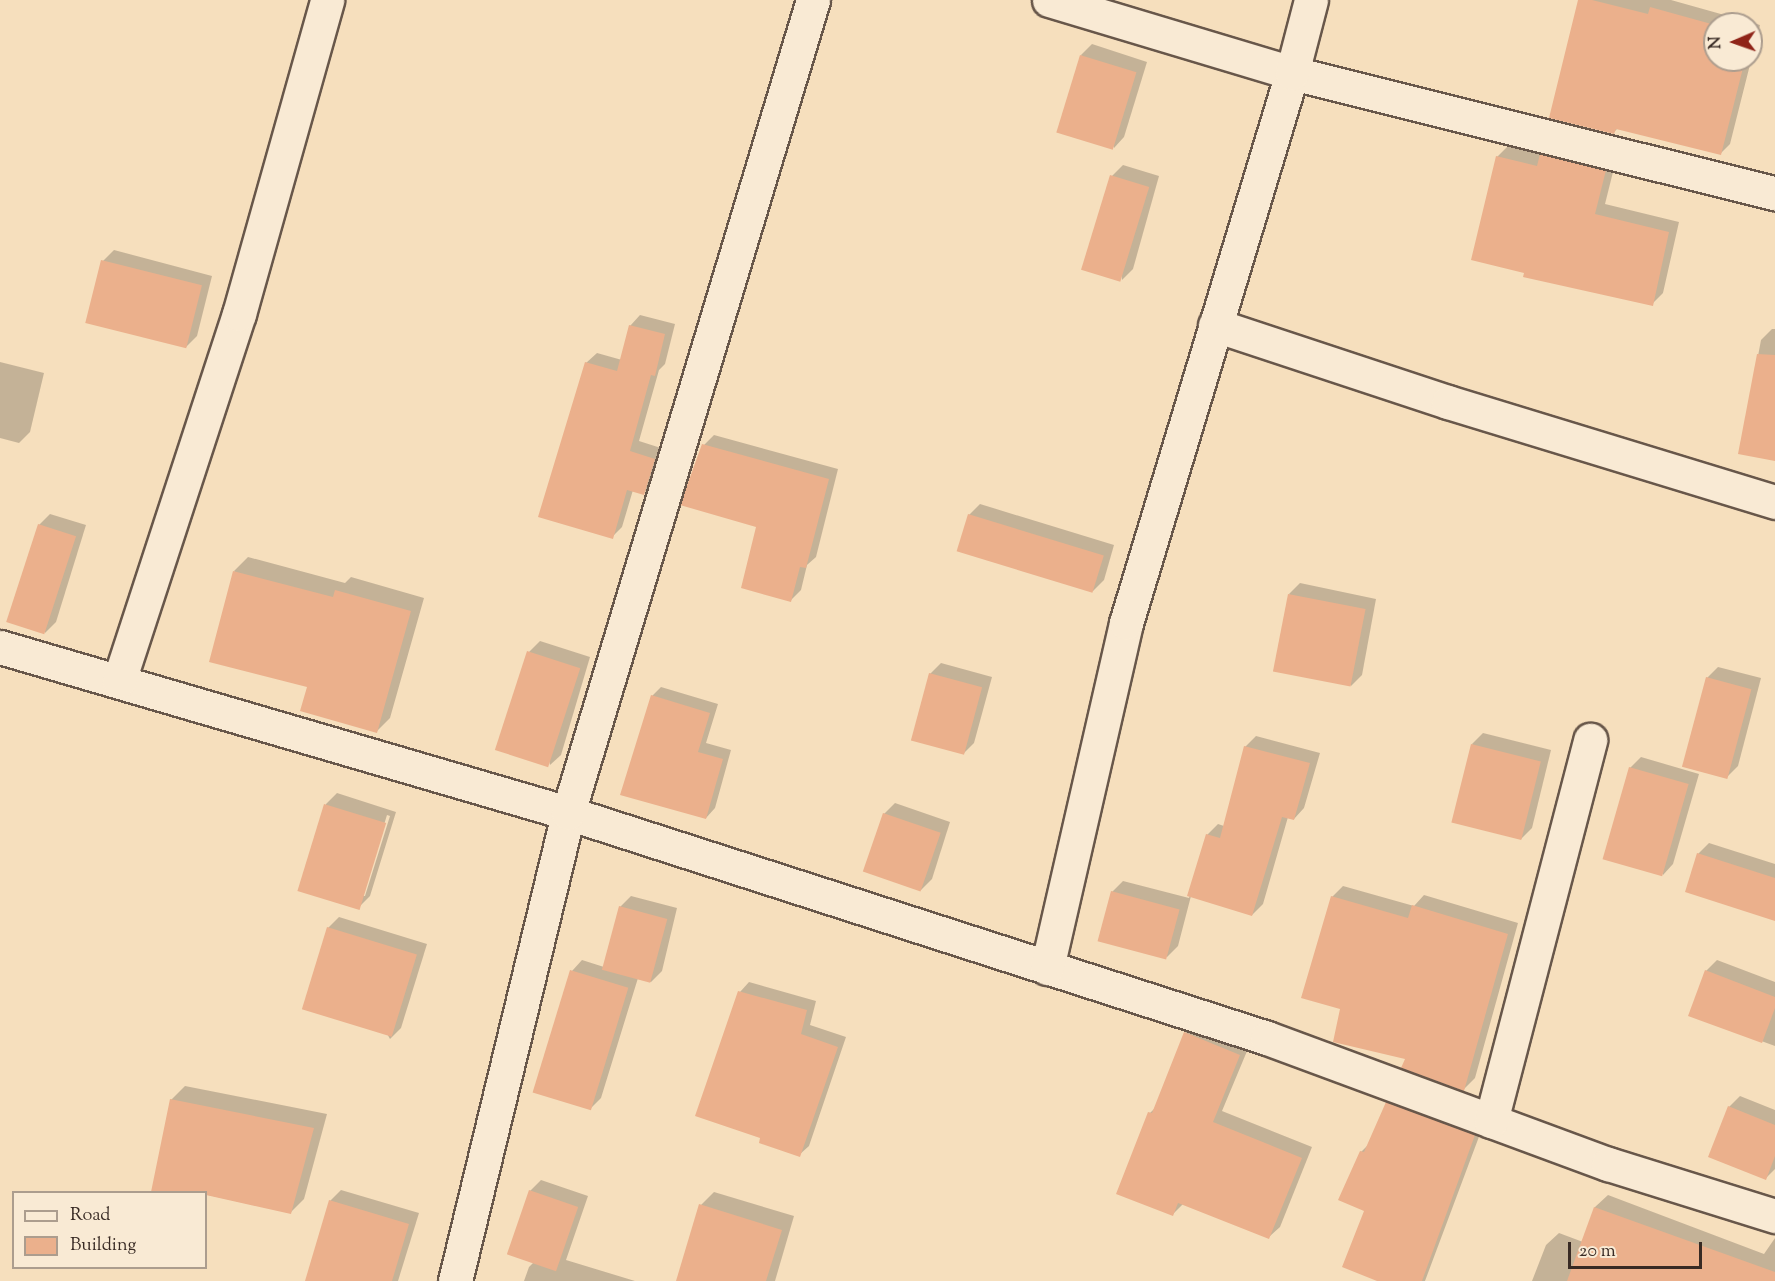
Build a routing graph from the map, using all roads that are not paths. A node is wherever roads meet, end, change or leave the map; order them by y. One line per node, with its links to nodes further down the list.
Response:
1 (327, 0): 10 (street)
2 (813, 0): 12 (street)
3 (1049, 0): 5 (street)
4 (1311, 0): 5 (street)
5 (1292, 74): 6 (street); 7 (street)
6 (1775, 193)
7 (1215, 325): 8 (street); 13 (street)
8 (1775, 502)
9 (0, 647): 10 (street)
10 (119, 681): 12 (street)
11 (1590, 740): 14 (street)
12 (568, 813): 13 (street); 16 (street)
13 (1047, 968): 14 (street)
14 (1491, 1121): 15 (street)
15 (1775, 1216)
16 (455, 1281)

